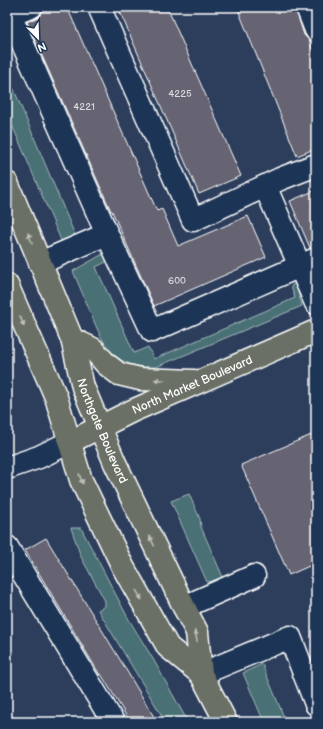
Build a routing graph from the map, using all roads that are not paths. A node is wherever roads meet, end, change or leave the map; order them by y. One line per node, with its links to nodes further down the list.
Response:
1 (31, 7): 4 (street)
2 (99, 7): 8 (street)
3 (307, 7): 5 (street)
4 (9, 16): 9 (street)
5 (316, 30)
6 (316, 165): 8 (street)
7 (7, 183): 11 (main road, Northgate Boulevard, one-way to 7)
8 (265, 186): 10 (street)
9 (107, 234): 10 (street); 11 (street)
10 (308, 262): 13 (street)
11 (40, 263): 15 (main road, Northgate Boulevard)
12 (7, 285): 18 (main road, Northgate Boulevard, one-way to 18)
13 (316, 303)
14 (316, 331): 16 (main road, North Market Boulevard)
15 (72, 339): 16 (main road, one-way to 15); 17 (main road, Northgate Boulevard)
16 (199, 382): 17 (main road, North Market Boulevard)
17 (100, 426): 18 (main road, North Market Boulevard); 22 (main road, Northgate Boulevard, one-way to 17)
18 (70, 442): 19 (street); 23 (main road, Northgate Boulevard, one-way to 23)
19 (7, 468)
20 (7, 547): 25 (street)
21 (254, 576): 22 (street)
22 (184, 607): 23 (main road, Northgate Boulevard, one-way to 22)
23 (201, 674): 24 (street); 26 (main road, Northgate Boulevard)
24 (316, 704)
25 (113, 722)
26 (226, 722)

